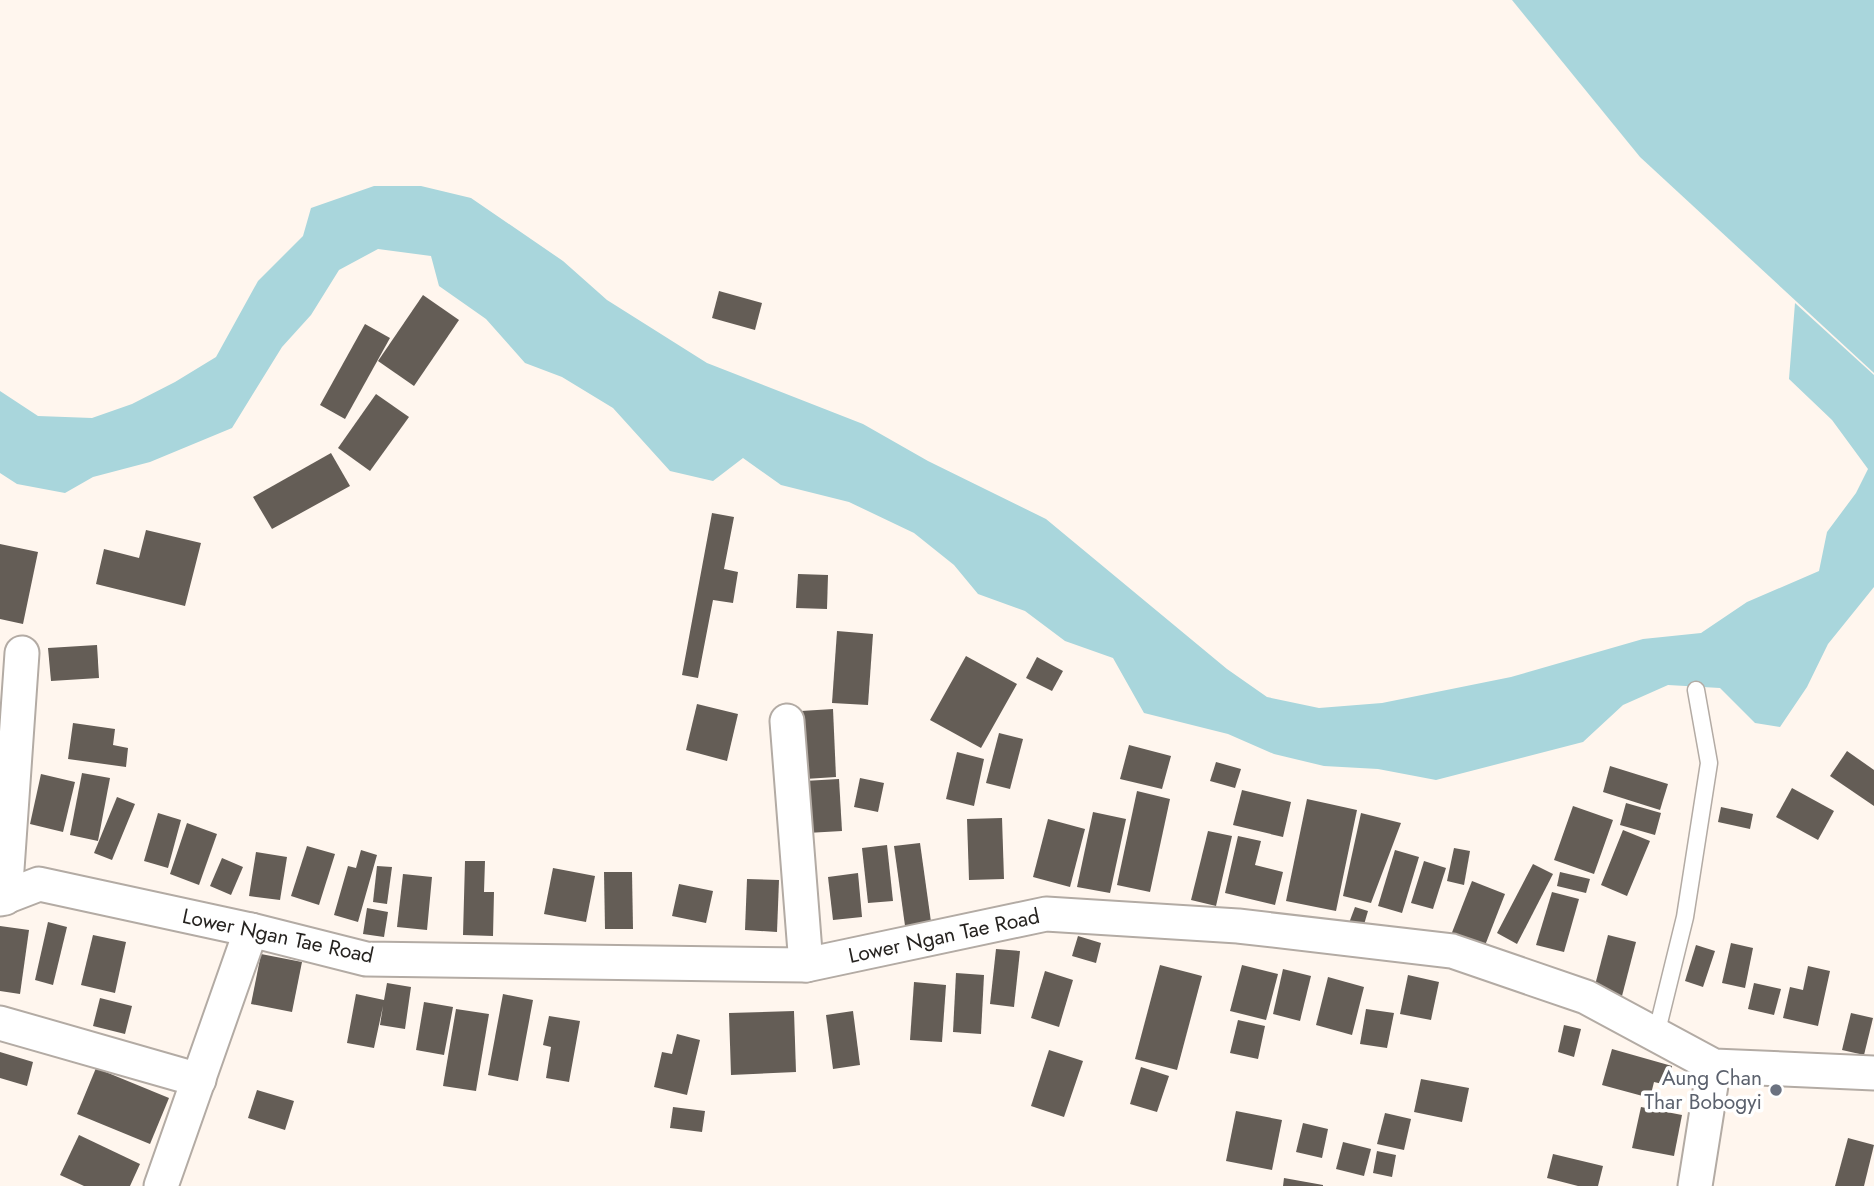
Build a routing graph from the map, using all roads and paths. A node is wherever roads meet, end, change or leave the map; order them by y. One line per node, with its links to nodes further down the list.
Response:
1 (22, 653): 4 (street)
2 (1696, 690): 8 (lane)
3 (787, 721): 6 (street)
4 (3, 899): 5 (street, Lower Ngan Tae Road)
5 (251, 930): 6 (street, Lower Ngan Tae Road); 11 (street)
6 (806, 965): 8 (street, Lower Ngan Tae Road)
7 (0, 1023): 11 (street)
8 (1656, 1035): 9 (street, Lower Ngan Tae Road)
9 (1714, 1066): 10 (street, Lower Ngan Tae Road); 13 (street)
10 (1872, 1075)
11 (199, 1080): 12 (street)
12 (161, 1186)
13 (1695, 1186)

